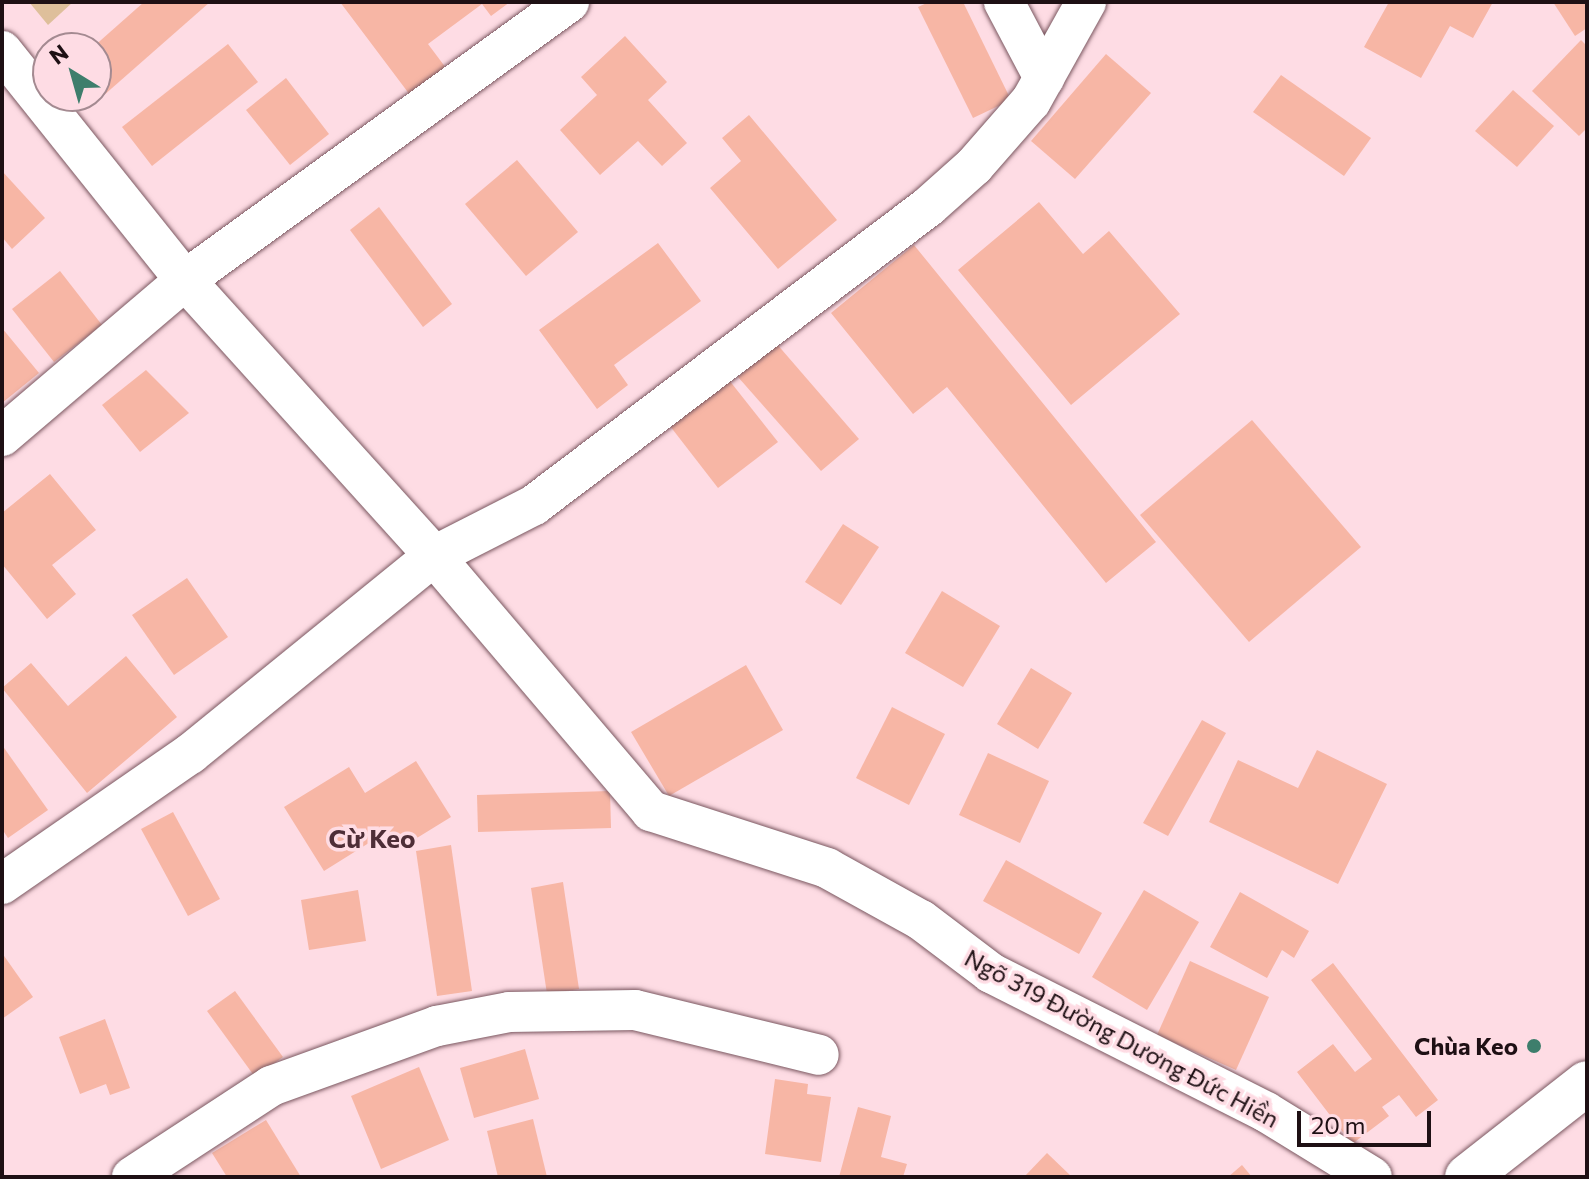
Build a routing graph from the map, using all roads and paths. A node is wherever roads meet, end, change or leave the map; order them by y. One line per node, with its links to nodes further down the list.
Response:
1 (569, 2): 6 (street)
2 (1004, 2): 5 (street)
3 (1086, 2): 5 (street)
4 (2, 51): 6 (street, Ngõ 319 Đường Dương Đức Hiền)
5 (1044, 78): 8 (street)
6 (185, 280): 7 (street); 8 (street, Ngõ 319 Đường Dương Đức Hiền)
7 (2, 436)
8 (434, 556): 9 (street); 13 (street, Ngõ 319 Đường Dương Đức Hiền)
9 (2, 884)
10 (819, 1055): 12 (street)
11 (1587, 1083): 14 (highway)
12 (132, 1177)
13 (1372, 1177)
14 (1467, 1177)

